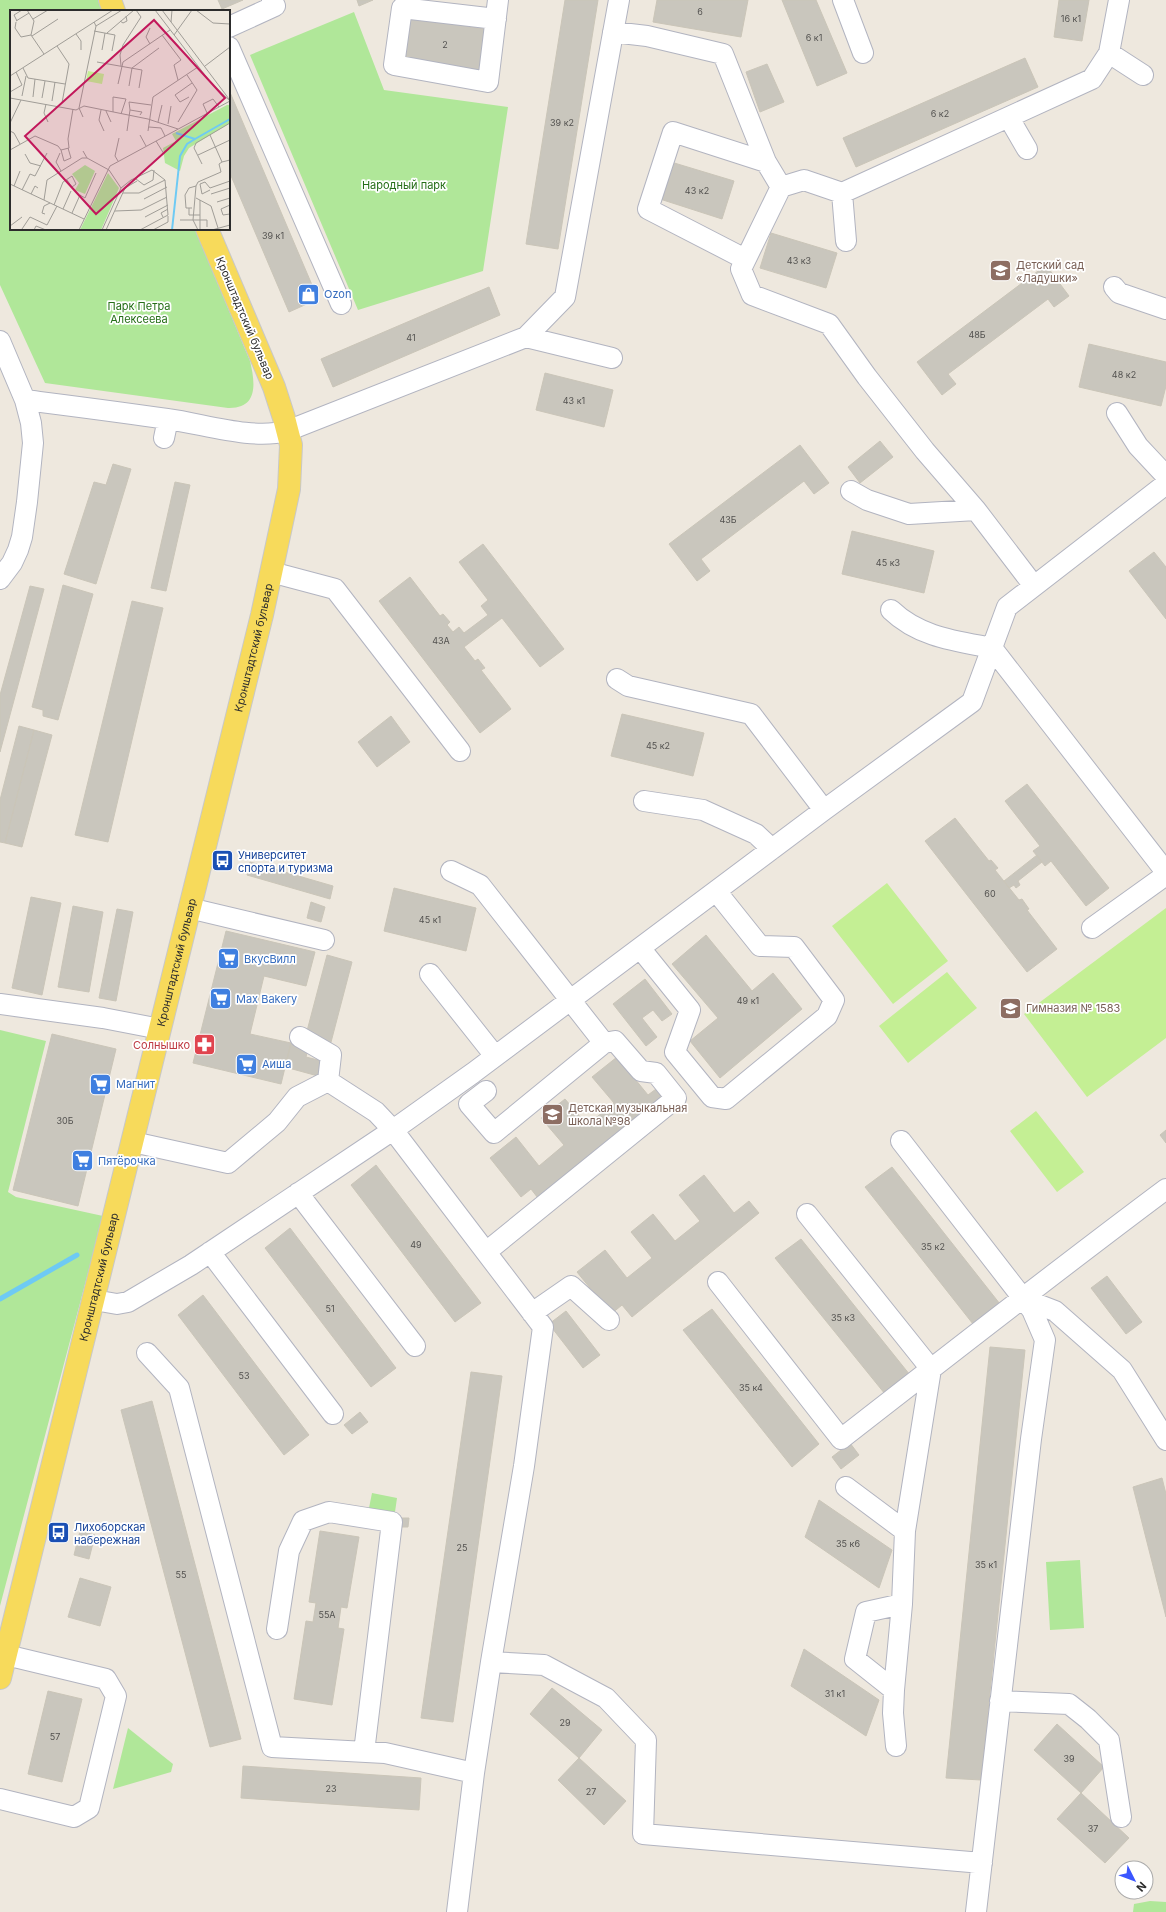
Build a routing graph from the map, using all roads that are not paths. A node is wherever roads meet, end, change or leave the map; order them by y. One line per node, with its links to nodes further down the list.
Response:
1 (110, 0): 7 (main road)
2 (272, 0): 9 (street)
3 (498, 0): 8 (street)
4 (619, 0): 10 (street)
5 (844, 0): 12 (street)
6 (1118, 0): 13 (street)
7 (114, 10)
8 (496, 19): 8 (street)
9 (230, 27)
10 (613, 32): 17 (street); 26 (street)
11 (230, 49): 24 (street)
12 (863, 53)
13 (1109, 53): 14 (street); 15 (street)
14 (1143, 75)
15 (1009, 118): 16 (street); 19 (street)
16 (1027, 149)
17 (766, 162): 18 (street); 22 (street)
18 (781, 187): 19 (street); 22 (street)
19 (842, 193): 21 (street)
20 (207, 230): 32 (main road, Кронштадтский бульвар)
21 (846, 240)
22 (745, 259): 37 (street)
23 (1114, 287): 25 (street)
24 (341, 304)
25 (1166, 309)
26 (526, 337): 28 (street); 32 (street)
27 (0, 341): 29 (street)
28 (612, 358)
29 (25, 400): 31 (street); 39 (street)
30 (1117, 413): 34 (street)
31 (168, 419): 32 (street); 33 (street)
32 (287, 431): 38 (main road, Кронштадтский бульвар)
33 (164, 438)
34 (1166, 476)
35 (1166, 484): 40 (street)
36 (851, 491): 37 (street)
37 (976, 510): 40 (street)
38 (271, 572): 44 (street); 51 (main road, Кронштадтский бульвар)
39 (0, 579)
40 (1034, 586): 42 (street)
41 (891, 610): 42 (street)
42 (992, 648): 46 (street); 49 (street)
43 (617, 680): 46 (street)
44 (460, 751)
45 (644, 801): 47 (street)
46 (824, 810): 47 (street)
47 (772, 848): 50 (street)
48 (451, 871): 56 (street)
49 (1166, 874): 52 (street)
50 (716, 891): 54 (street); 54 (street)
51 (189, 908): 53 (street); 58 (main road, Кронштадтский бульвар)
52 (1092, 928)
53 (324, 940)
54 (640, 948): 56 (street)
55 (430, 974): 61 (street)
56 (570, 1000): 60 (street); 61 (street)
57 (0, 1004): 58 (street)
58 (160, 1029): 66 (main road, Кронштадтский бульвар)
59 (300, 1037): 62 (street)
60 (604, 1043): 63 (street); 71 (street)
61 (495, 1056): 64 (street)
62 (328, 1081): 64 (street); 66 (street)
63 (486, 1091)
64 (393, 1130): 68 (street); 71 (street)
65 (901, 1140): 73 (street)
66 (133, 1142): 74 (main road, Кронштадтский бульвар)
67 (1166, 1190): 73 (street)
68 (298, 1193): 70 (street); 77 (street)
69 (807, 1214): 79 (street)
70 (210, 1252): 74 (street); 80 (street)
71 (486, 1252): 75 (street)
72 (718, 1282): 79 (street)
73 (1024, 1299): 79 (street); 81 (street); 90 (street)
74 (94, 1300): 86 (main road, Кронштадтский бульвар)
75 (532, 1313): 76 (street); 87 (street)
76 (609, 1320)
77 (415, 1346)
78 (147, 1354): 92 (street)
79 (931, 1369): 83 (street)
80 (333, 1414)
81 (1166, 1440)
82 (846, 1487): 83 (street)
83 (905, 1531): 84 (street)
84 (902, 1604): 89 (street); 89 (street)
85 (277, 1629): 92 (street)
86 (6, 1656): 88 (main road, Кронштадтский бульвар); 94 (street)
87 (490, 1662): 93 (street); 96 (street)
88 (0, 1678)
89 (894, 1690): 91 (street)
90 (1000, 1701): 95 (street); 96 (street)
91 (896, 1746)
92 (364, 1752): 93 (street)
93 (474, 1772): 97 (street)
94 (0, 1799)
95 (1121, 1817)
96 (982, 1863): 98 (street)
97 (457, 1912)
98 (976, 1912)

